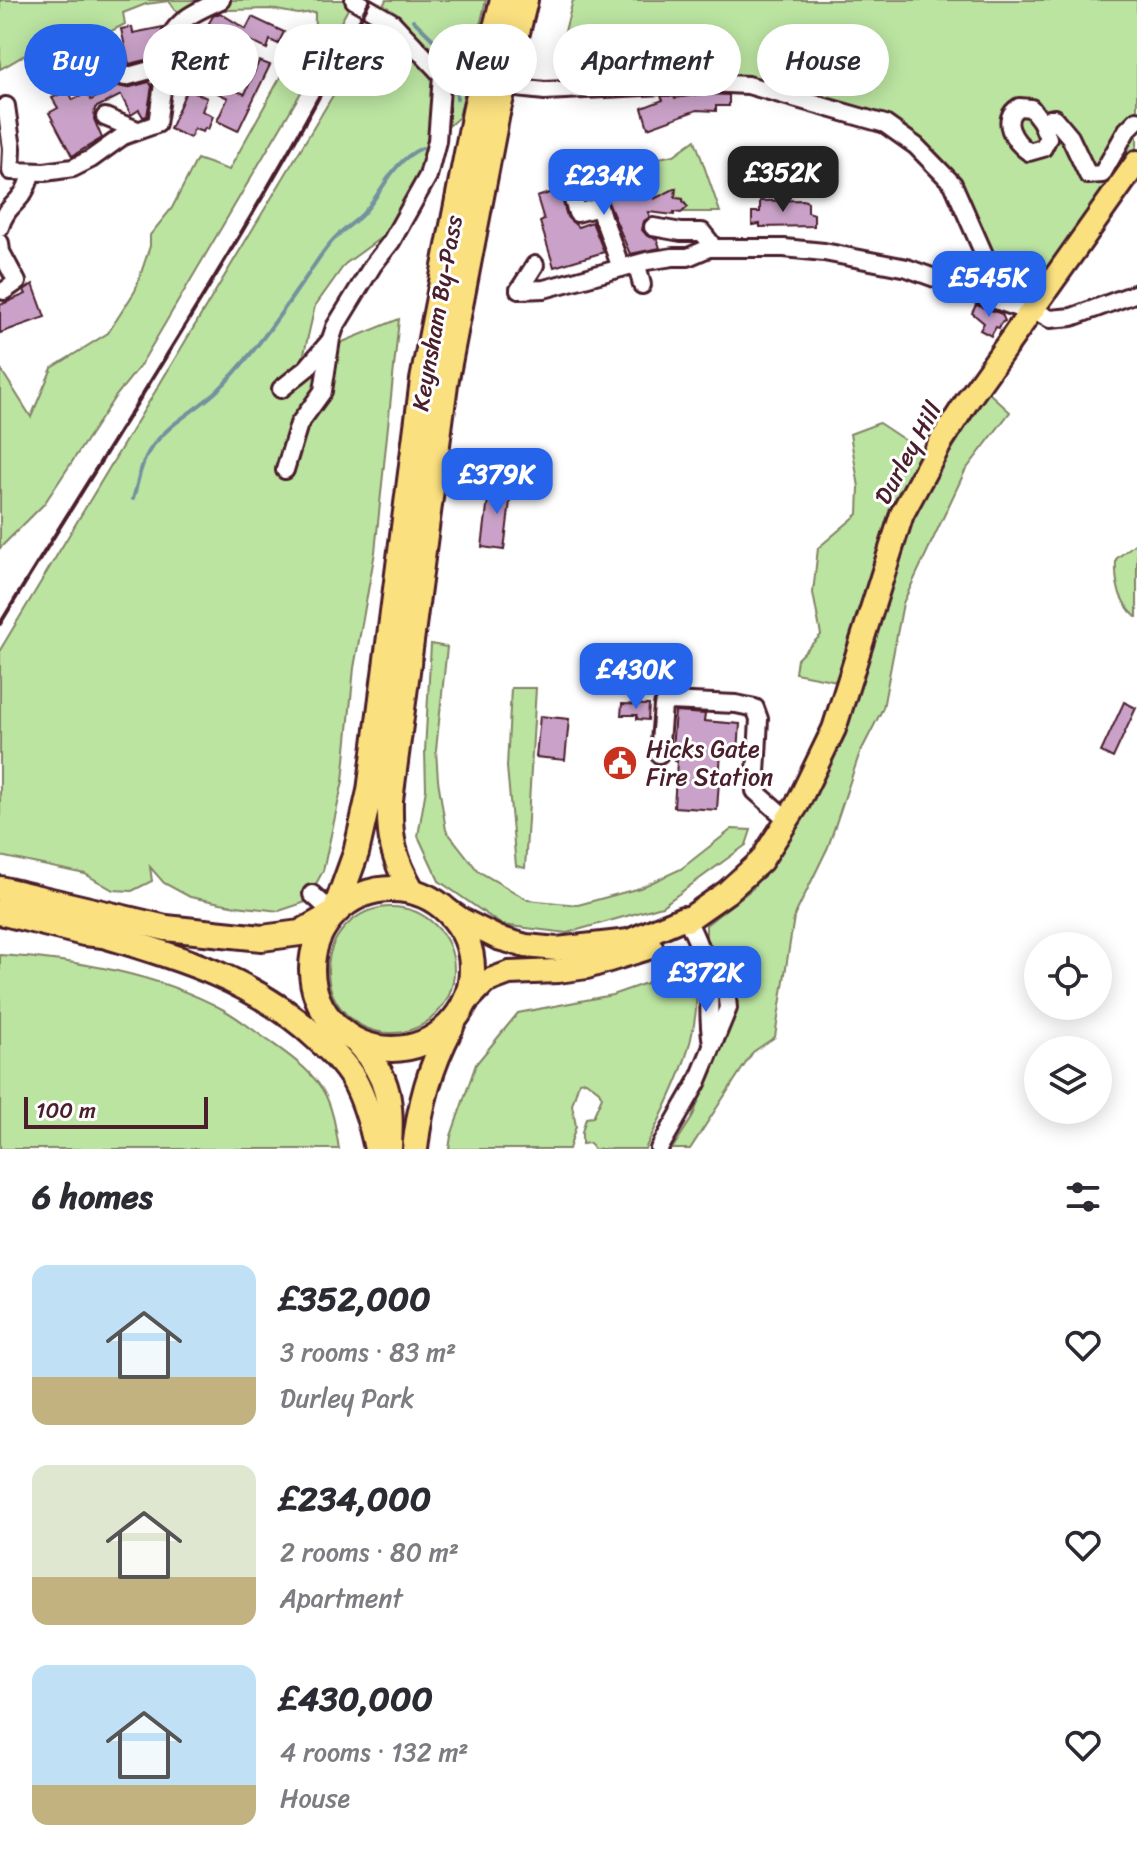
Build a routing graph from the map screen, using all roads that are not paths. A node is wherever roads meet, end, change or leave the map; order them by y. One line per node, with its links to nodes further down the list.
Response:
1 (221, 0): 5 (street)
2 (354, 0): 8 (street)
3 (503, 0): 6 (highway, Keynsham By-Pass)
4 (525, 0): 7 (highway, Keynsham By-Pass)
5 (179, 24)
6 (501, 24)
7 (515, 24)
8 (428, 60)
9 (537, 92): 31 (street)
10 (162, 96): 18 (street)
11 (440, 96): 32 (street)
12 (490, 96): 14 (highway, Keynsham By-Pass, bridge)
13 (6, 106): 20 (street)
14 (487, 110): 38 (highway, Keynsham By-Pass); 42 (highway, Keynsham By-Pass)
15 (105, 117): 18 (street)
16 (1137, 120): 17 (street)
17 (1041, 121)
18 (137, 130): 20 (street)
19 (1137, 162): 31 (main road, Durley Hill)
20 (31, 172): 22 (street)
21 (573, 200): 27 (street)
22 (0, 227)
23 (653, 227): 25 (street)
24 (0, 243): 29 (street)
25 (711, 248): 27 (street); 31 (street)
26 (535, 265): 27 (street)
27 (629, 267): 28 (street)
28 (642, 285)
29 (4, 291)
30 (1137, 293): 31 (street)
31 (1039, 314): 36 (main road, Durley Hill)
32 (331, 339): 33 (street); 34 (street)
33 (281, 389)
34 (285, 470)
35 (659, 754): 36 (street)
36 (792, 812): 43 (main road, Durley Hill)
37 (0, 889): 42 (highway)
38 (412, 891): 40 (highway); 42 (highway)
39 (312, 894): 42 (street)
40 (440, 905): 43 (main road); 45 (highway)
41 (0, 912): 44 (highway)
42 (333, 913): 46 (highway)
43 (687, 920): 45 (main road); 51 (street)
44 (100, 934): 46 (highway); 48 (highway)
45 (460, 1011): 47 (highway); 50 (highway)
46 (332, 1024): 47 (highway)
47 (358, 1043): 49 (highway)
48 (377, 1149)
49 (389, 1149)
50 (415, 1149)
51 (659, 1149)

